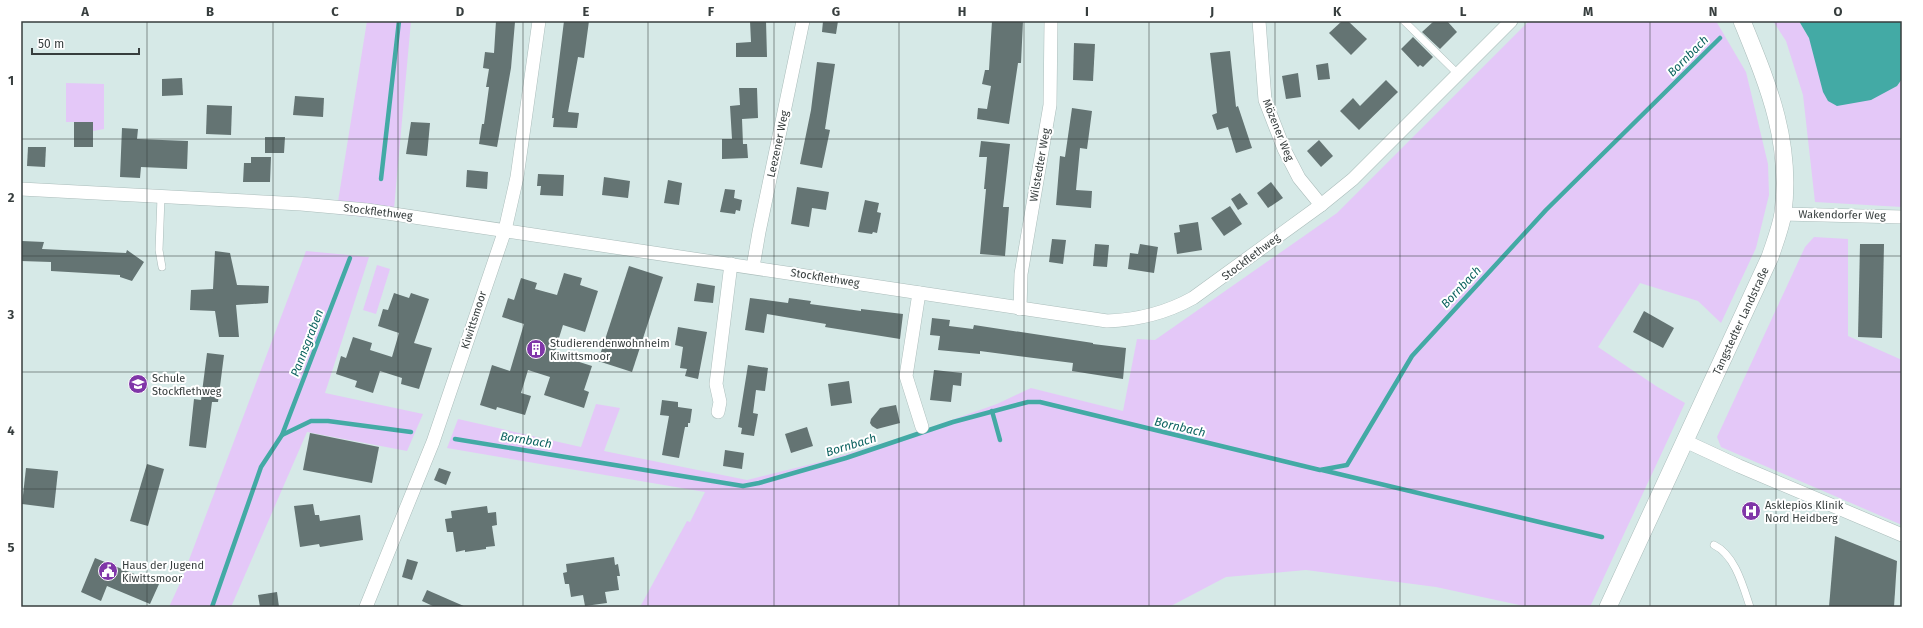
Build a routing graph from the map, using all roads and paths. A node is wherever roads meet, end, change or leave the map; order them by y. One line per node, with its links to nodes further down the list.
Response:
1 (539, 21): 14 (street, Kiwittsmoor)
2 (803, 21): 16 (street, Leezener Weg)
3 (1051, 21): 19 (street, Wilstedter Weg)
4 (1259, 21): 11 (street, Mözener Weg)
5 (1404, 21): 8 (lane)
6 (1511, 21): 8 (street, Stockflethweg)
7 (1742, 21): 12 (street, Tangstedter Landstraße)
8 (1458, 74): 11 (street, Stockflethweg)
9 (21, 190): 10 (street, Stockflethweg)
10 (161, 197): 14 (street, Stockflethweg); 17 (lane)
11 (1321, 205): 19 (street, Stockflethweg)
12 (1783, 214): 13 (street, Wakendorfer Weg); 22 (street, Tangstedter Landstraße)
13 (1902, 217)
14 (505, 230): 15 (street, Stockflethweg); 25 (street, Kiwittsmoor)
15 (731, 264): 16 (street, Stockflethweg); 20 (street)
16 (753, 267): 18 (street, Stockflethweg)
17 (162, 268)
18 (919, 293): 19 (street, Stockflethweg); 21 (street)
19 (1020, 308)
20 (718, 412)
21 (922, 427)
22 (1685, 441): 23 (street); 26 (street, Tangstedter Landstraße)
23 (1902, 535)
24 (1714, 545): 27 (lane)
25 (366, 607)
26 (1608, 607)
27 (1750, 607)

